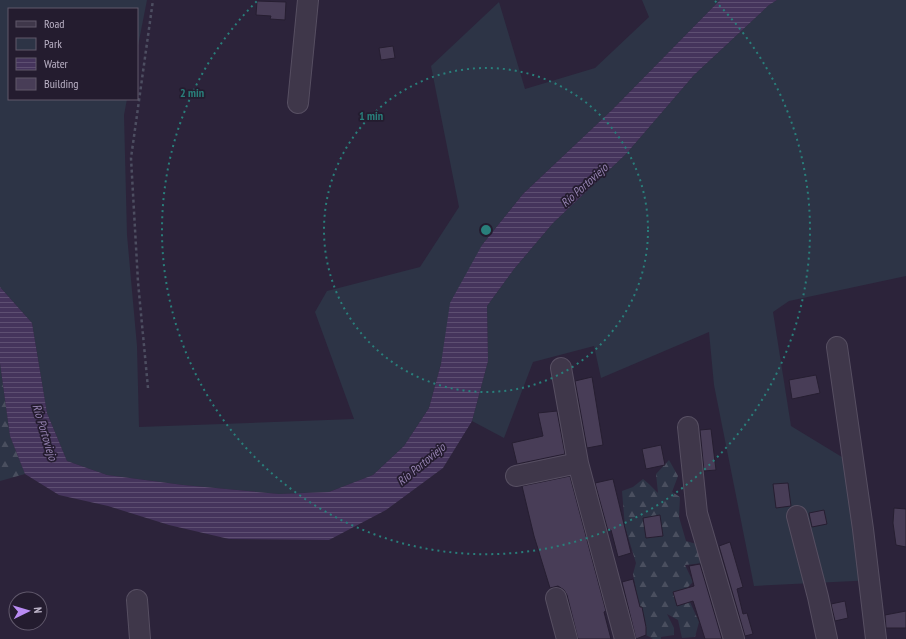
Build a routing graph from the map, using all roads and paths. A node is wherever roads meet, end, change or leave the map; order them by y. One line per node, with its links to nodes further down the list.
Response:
1 (152, 0): 6 (path)
2 (308, 0): 3 (street)
3 (298, 103)
4 (836, 346): 18 (street)
5 (562, 368): 8 (street)
6 (148, 388)
7 (688, 427): 16 (street)
8 (578, 463): 9 (street); 15 (street)
9 (516, 476)
10 (797, 516): 17 (street)
11 (556, 598): 14 (street)
12 (137, 600): 13 (street)
13 (140, 639)
14 (567, 639)
15 (625, 639)
16 (734, 639)
17 (827, 639)
18 (876, 639)

